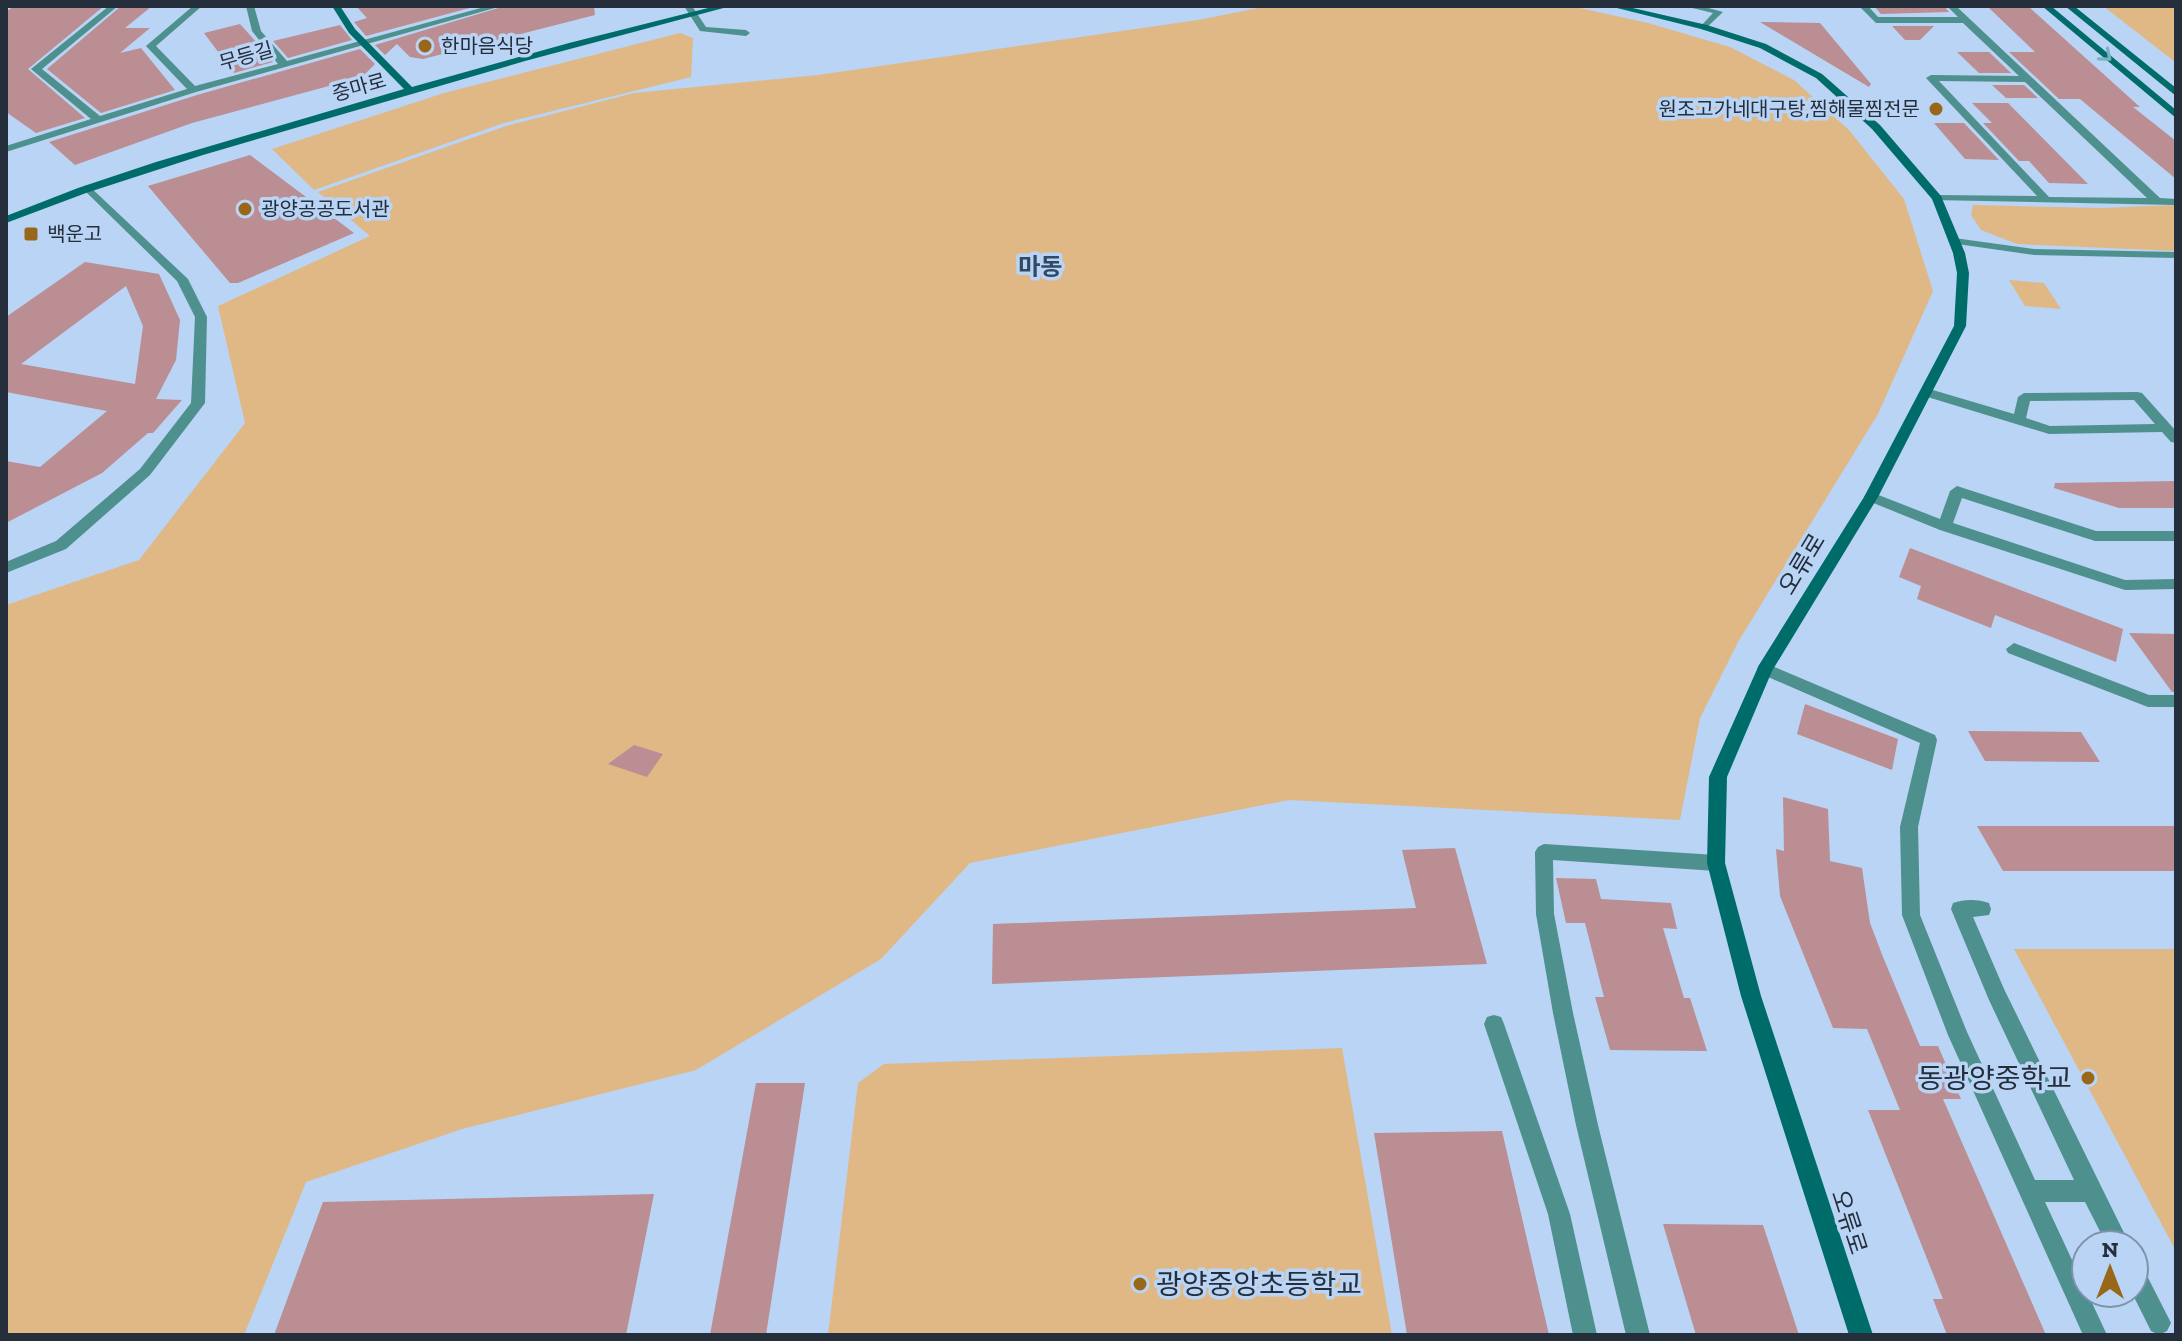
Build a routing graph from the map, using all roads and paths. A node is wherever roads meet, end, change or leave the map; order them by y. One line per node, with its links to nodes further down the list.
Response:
1 (114, 6): 26 (street)
2 (198, 6): 22 (street)
3 (250, 6): 20 (street)
4 (336, 6): 19 (street)
5 (498, 6): 15 (street, 무등길)
6 (727, 6): 13 (street, 중마로)
7 (1613, 6): 17 (street, 오류로)
8 (1688, 6): 17 (street)
9 (1863, 6): 16 (street)
10 (1951, 6): 16 (street)
11 (2046, 6): 25 (street, one-way to 25)
12 (2069, 6): 24 (street)
13 (690, 10): 18 (street); 23 (street, 중마로)
14 (437, 11): 15 (street)
15 (449, 19): 19 (street, 무등길)
16 (1965, 20): 21 (street)
17 (1704, 27): 29 (street, 오류로)
18 (746, 33)
19 (364, 42): 20 (street, 무등길); 23 (street)
20 (284, 64): 22 (street, 무등길)
21 (2028, 79): 30 (street); 31 (street)
22 (193, 90): 26 (street, 무등길)
23 (411, 91): 28 (street, 중마로)
24 (2176, 93)
25 (2176, 115)
26 (97, 119): 27 (street, 무등길)
27 (6, 149)
28 (88, 188): 33 (street, 중마로); 42 (street)
29 (1937, 198): 30 (street); 34 (street, 오류로)
30 (2045, 199): 31 (street)
31 (2156, 201): 32 (street)
32 (2176, 202)
33 (6, 220)
34 (1954, 241): 35 (street); 36 (street, 오류로)
35 (2176, 255)
36 (1926, 392): 37 (street); 39 (street, 오류로)
37 (2019, 420): 38 (street); 38 (street)
38 (2171, 434)
39 (1871, 497): 40 (street); 45 (street, 오류로)
40 (1945, 526): 41 (street); 43 (street)
41 (2176, 536)
42 (6, 568)
43 (2176, 584)
44 (2014, 649): 46 (street)
45 (1765, 669): 47 (street, 오류로); 50 (street)
46 (2176, 701)
47 (1716, 863): 56 (street); 57 (street, 오류로)
48 (1982, 909): 51 (street)
49 (1494, 1024): 55 (street)
50 (2029, 1191): 51 (street); 58 (street)
51 (2091, 1191): 52 (street)
52 (2111, 1229)
53 (2150, 1305): 54 (street)
54 (2159, 1323)
55 (1585, 1335)
56 (1638, 1335)
57 (1861, 1335)
58 (2095, 1335)

